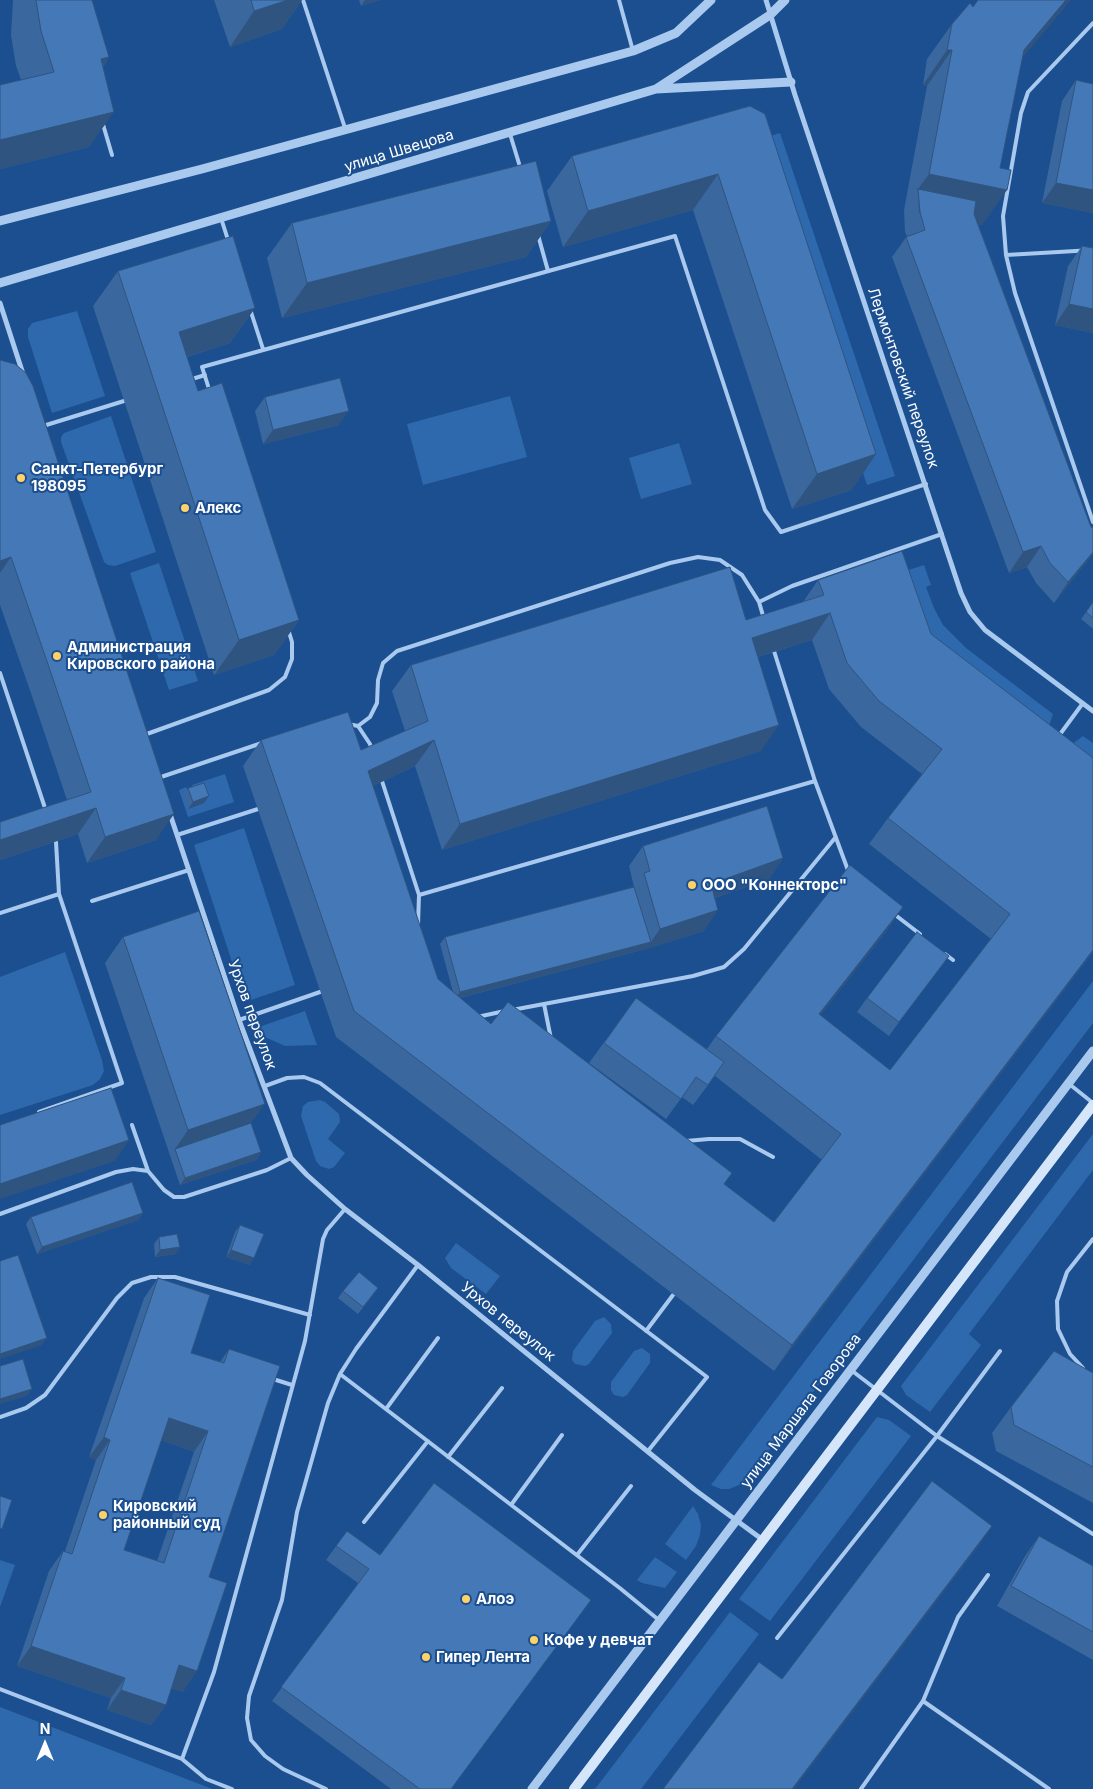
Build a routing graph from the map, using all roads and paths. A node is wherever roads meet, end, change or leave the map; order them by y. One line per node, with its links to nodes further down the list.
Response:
1 (303, 0): 12 (lane)
2 (619, 0): 8 (lane)
3 (711, 0): 8 (street)
4 (766, 0): 6 (street, Лермонтовский переулок)
5 (785, 0): 6 (street, улица Швецова)
6 (770, 15): 9 (street, Лермонтовский переулок); 10 (street, улица Швецова)
7 (1093, 23): 21 (lane)
8 (633, 51): 12 (street)
9 (791, 82): 10 (street); 35 (street, Лермонтовский переулок)
10 (656, 89): 13 (street, улица Швецова)
11 (101, 118): 14 (lane)
12 (346, 130): 17 (street)
13 (510, 132): 15 (lane); 16 (street, улица Швецова)
14 (112, 155)
15 (523, 178)
16 (221, 218): 19 (lane); 23 (street, улица Швецова)
17 (0, 221)
18 (538, 234): 22 (lane)
19 (230, 246)
20 (1093, 250): 21 (lane)
21 (1006, 255): 36 (lane)
22 (548, 271): 26 (lane); 35 (lane)
23 (0, 283)
24 (0, 303): 29 (street)
25 (248, 303): 26 (lane)
26 (264, 350): 27 (lane)
27 (205, 375): 28 (lane); 30 (lane)
28 (187, 381)
29 (27, 383)
30 (211, 393)
31 (124, 401): 33 (lane)
32 (38, 418): 33 (street)
33 (41, 427): 34 (street)
34 (44, 436)
35 (926, 484): 37 (street, Лермонтовский переулок)
36 (1093, 522)
37 (943, 534): 38 (lane); 43 (street, Лермонтовский переулок)
38 (759, 602): 40 (lane); 47 (lane)
39 (286, 623): 48 (lane)
40 (766, 626)
41 (774, 651): 55 (lane)
42 (0, 673): 60 (lane)
43 (1083, 703): 44 (street, Лермонтовский переулок); 49 (lane)
44 (1093, 711)
45 (339, 721): 47 (lane)
46 (140, 726): 48 (street)
47 (358, 726): 52 (lane)
48 (143, 735): 51 (street)
49 (1057, 739)
50 (265, 742): 54 (lane)
51 (146, 744)
52 (373, 753)
53 (155, 770): 54 (street)
54 (158, 778): 57 (street)
55 (815, 781): 62 (lane); 67 (lane)
56 (382, 782): 67 (lane)
57 (160, 787)
58 (258, 809): 61 (lane)
59 (169, 811): 61 (street, Урхов переулок)
60 (48, 817)
61 (177, 836): 64 (street, Урхов переулок)
62 (835, 838): 65 (lane); 76 (lane)
63 (56, 842): 66 (lane)
64 (188, 870): 68 (lane); 78 (street, Урхов переулок)
65 (852, 880)
66 (58, 894): 70 (lane); 84 (lane)
67 (418, 895): 71 (lane)
68 (92, 901)
69 (891, 911): 72 (lane)
70 (0, 913)
71 (419, 932)
72 (922, 936)
73 (938, 948): 74 (lane)
74 (953, 960)
75 (320, 992): 78 (lane)
76 (544, 1004): 77 (lane); 79 (lane)
77 (472, 1018)
78 (239, 1020): 82 (street, Урхов переулок)
79 (554, 1044)
80 (1093, 1051): 81 (street, улица Маршала Говорова)
81 (1068, 1083): 83 (lane); 99 (street, улица Маршала Говорова)
82 (265, 1086): 87 (street, Урхов переулок); 96 (lane)
83 (1093, 1104): 105 (main road)
84 (38, 1113)
85 (132, 1125): 89 (lane)
86 (678, 1140): 88 (lane)
87 (291, 1158): 89 (lane); 90 (street, Урхов переулок)
88 (773, 1158)
89 (148, 1171): 91 (lane)
90 (345, 1209): 93 (street, Урхов переулок); 95 (lane)
91 (0, 1214)
92 (1093, 1239): 100 (lane)
93 (418, 1266): 101 (lane); 111 (street, Урхов переулок)
94 (673, 1295): 96 (lane)
95 (310, 1315): 103 (lane); 107 (lane)
96 (646, 1331): 111 (lane)
97 (438, 1338): 106 (lane)
98 (1000, 1351): 109 (lane)
99 (851, 1370): 105 (lane); 115 (street, улица Маршала Говорова)
100 (1087, 1372)
101 (340, 1374): 106 (lane); 127 (lane)
102 (266, 1376): 103 (lane)
103 (292, 1385): 125 (lane)
104 (502, 1388): 112 (lane)
105 (876, 1390): 109 (lane); 118 (main road)
106 (386, 1409): 110 (lane)
107 (0, 1417)
108 (562, 1435): 114 (lane)
109 (937, 1436): 117 (lane); 122 (lane)
110 (428, 1441): 112 (lane); 116 (lane)
111 (648, 1451): 115 (street, Урхов переулок)
112 (448, 1457): 114 (lane)
113 (631, 1486): 119 (lane)
114 (511, 1505): 119 (lane)
115 (737, 1521): 118 (street, Урхов переулок); 121 (street, улица Маршала Говорова)
116 (364, 1522)
117 (1093, 1534)
118 (763, 1540): 129 (main road)
119 (577, 1555): 121 (lane)
120 (988, 1574): 124 (lane)
121 (660, 1621): 128 (street, улица Маршала Говорова)
122 (777, 1638)
123 (0, 1689): 125 (lane)
124 (923, 1700): 130 (lane); 131 (lane)
125 (182, 1759): 126 (lane)
126 (232, 1789)
127 (326, 1789)
128 (532, 1789)
129 (574, 1789)
130 (861, 1789)
131 (1049, 1789)

